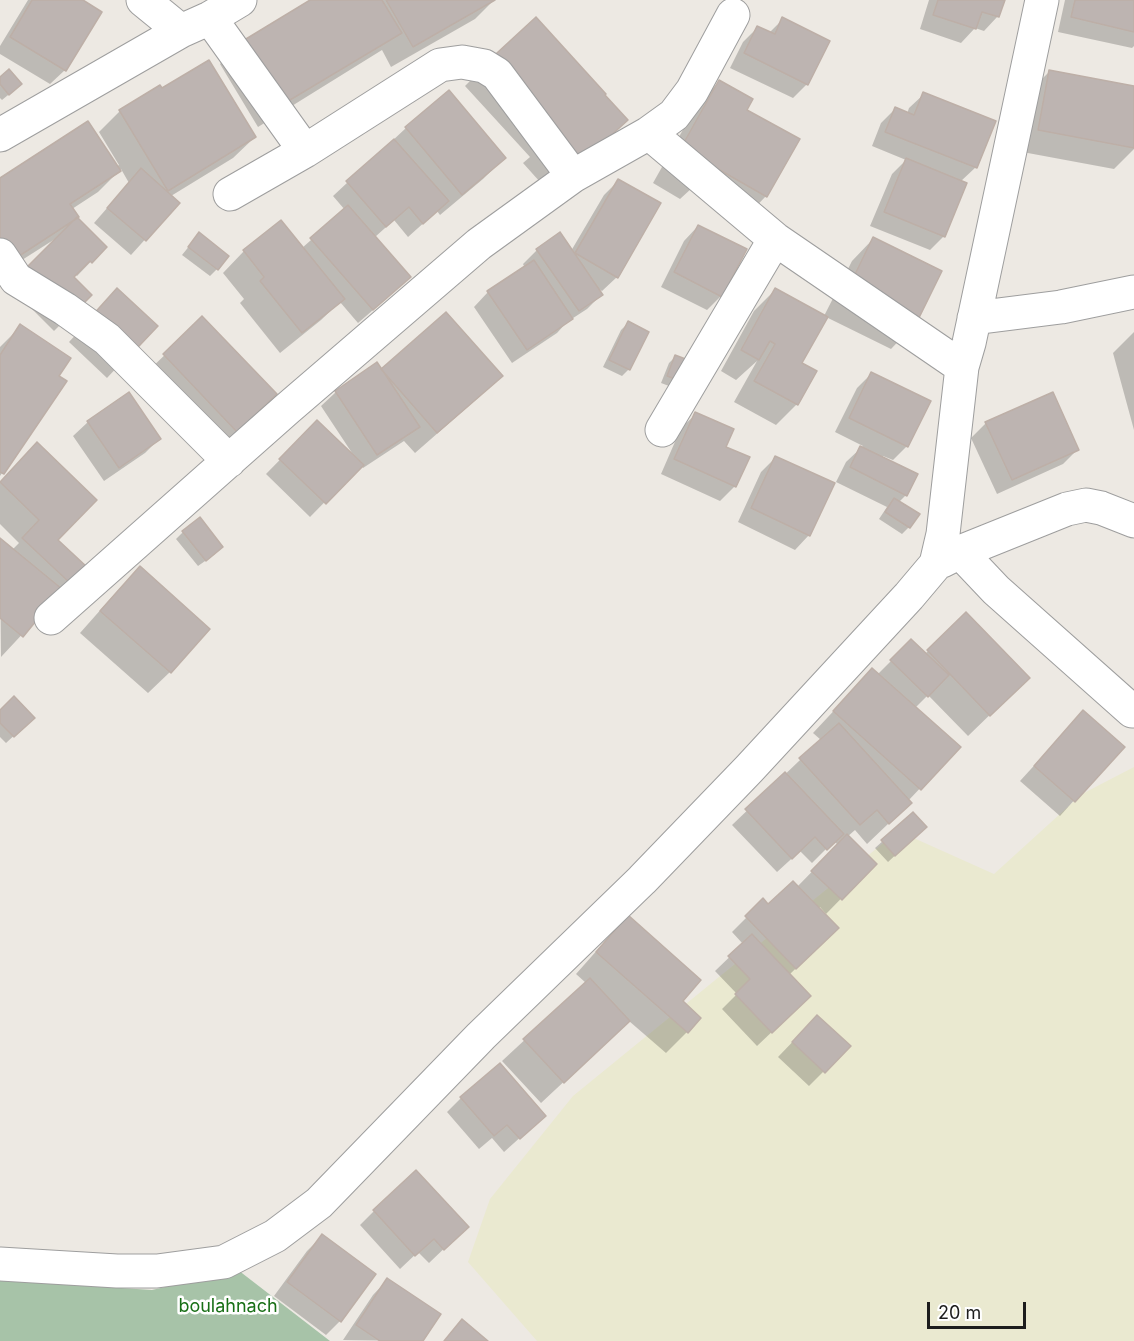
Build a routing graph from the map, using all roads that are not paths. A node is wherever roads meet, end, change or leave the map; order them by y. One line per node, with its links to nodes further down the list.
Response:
1 (143, 0): 6 (street)
2 (240, 0): 5 (street)
3 (1042, 0): 15 (street)
4 (733, 15): 7 (street)
5 (210, 18): 6 (street); 9 (street)
6 (181, 31): 8 (street)
7 (649, 134): 10 (street); 12 (street)
8 (0, 135)
9 (305, 151): 10 (street); 11 (street)
10 (573, 176): 18 (street)
11 (230, 194)
12 (775, 239): 16 (street); 17 (street)
13 (5, 277): 18 (street)
14 (1134, 292): 15 (street)
15 (974, 318): 16 (street)
16 (962, 368): 20 (street)
17 (662, 430)
18 (229, 461): 21 (street)
19 (1134, 521): 20 (street)
20 (948, 558): 22 (street); 23 (street)
21 (51, 618)
22 (1132, 711)
23 (0, 1264)

